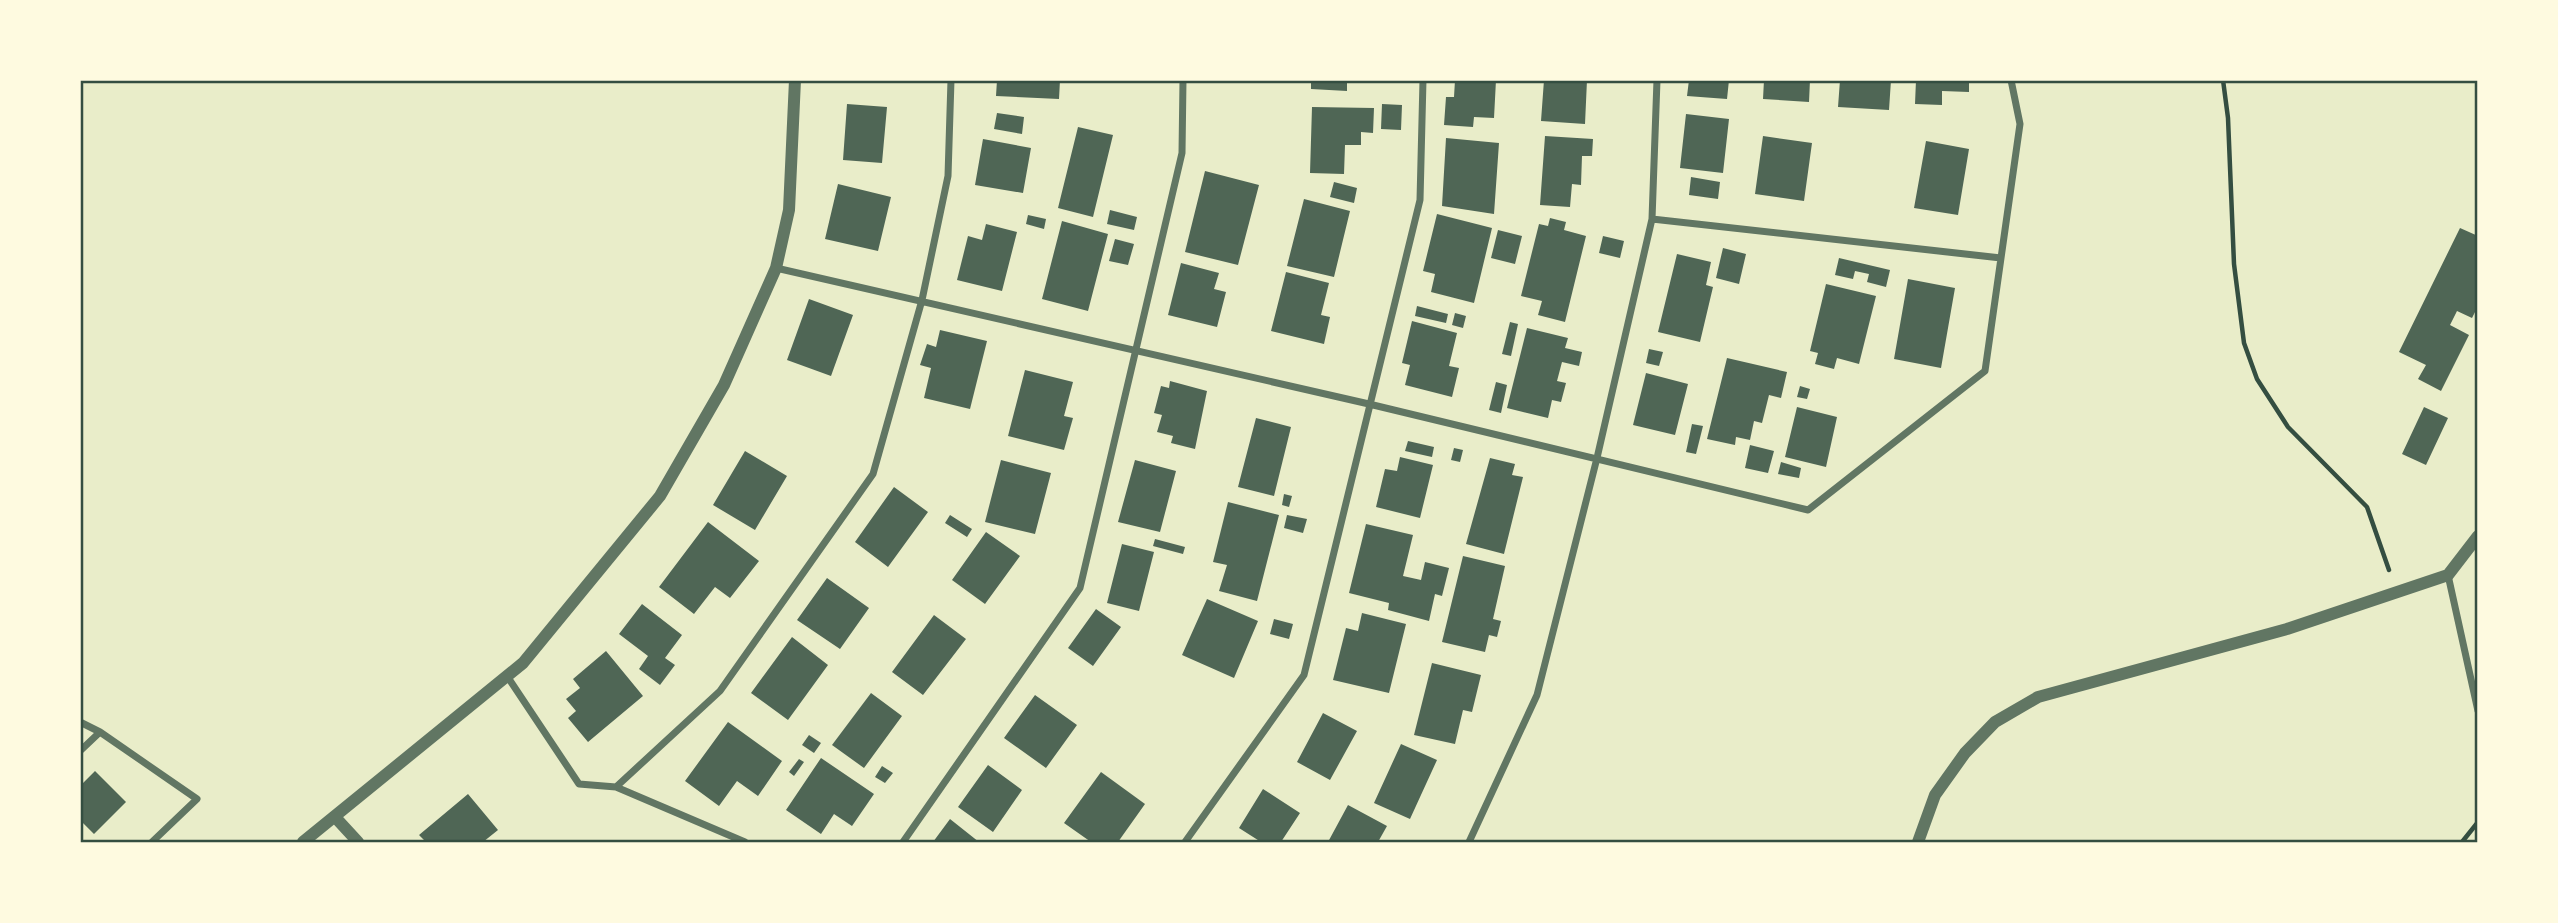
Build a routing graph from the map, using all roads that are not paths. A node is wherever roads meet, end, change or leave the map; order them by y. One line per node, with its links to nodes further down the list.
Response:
1 (795, 80): 9 (street)
2 (951, 80): 10 (street)
3 (1184, 80): 11 (street)
4 (1423, 80): 12 (street)
5 (1657, 80): 7 (street)
6 (2011, 80): 8 (street)
7 (1652, 219): 8 (street); 13 (street)
8 (2001, 258): 13 (street)
9 (776, 268): 10 (street); 16 (street)
10 (922, 300): 11 (street); 21 (street)
11 (1136, 351): 12 (street); 27 (street)
12 (1369, 404): 13 (street); 28 (street)
13 (1597, 458): 29 (street)
14 (2477, 536): 15 (street)
15 (2448, 575): 17 (street); 30 (street)
16 (507, 676): 21 (street); 22 (street)
17 (2477, 711)
18 (80, 722): 19 (street)
19 (100, 732): 20 (street); 23 (street)
20 (80, 751)
21 (616, 787): 26 (street)
22 (335, 817): 24 (street); 25 (street)
23 (152, 842)
24 (303, 842)
25 (358, 842)
26 (745, 842)
27 (904, 842)
28 (1185, 842)
29 (1469, 842)
30 (1918, 842)

